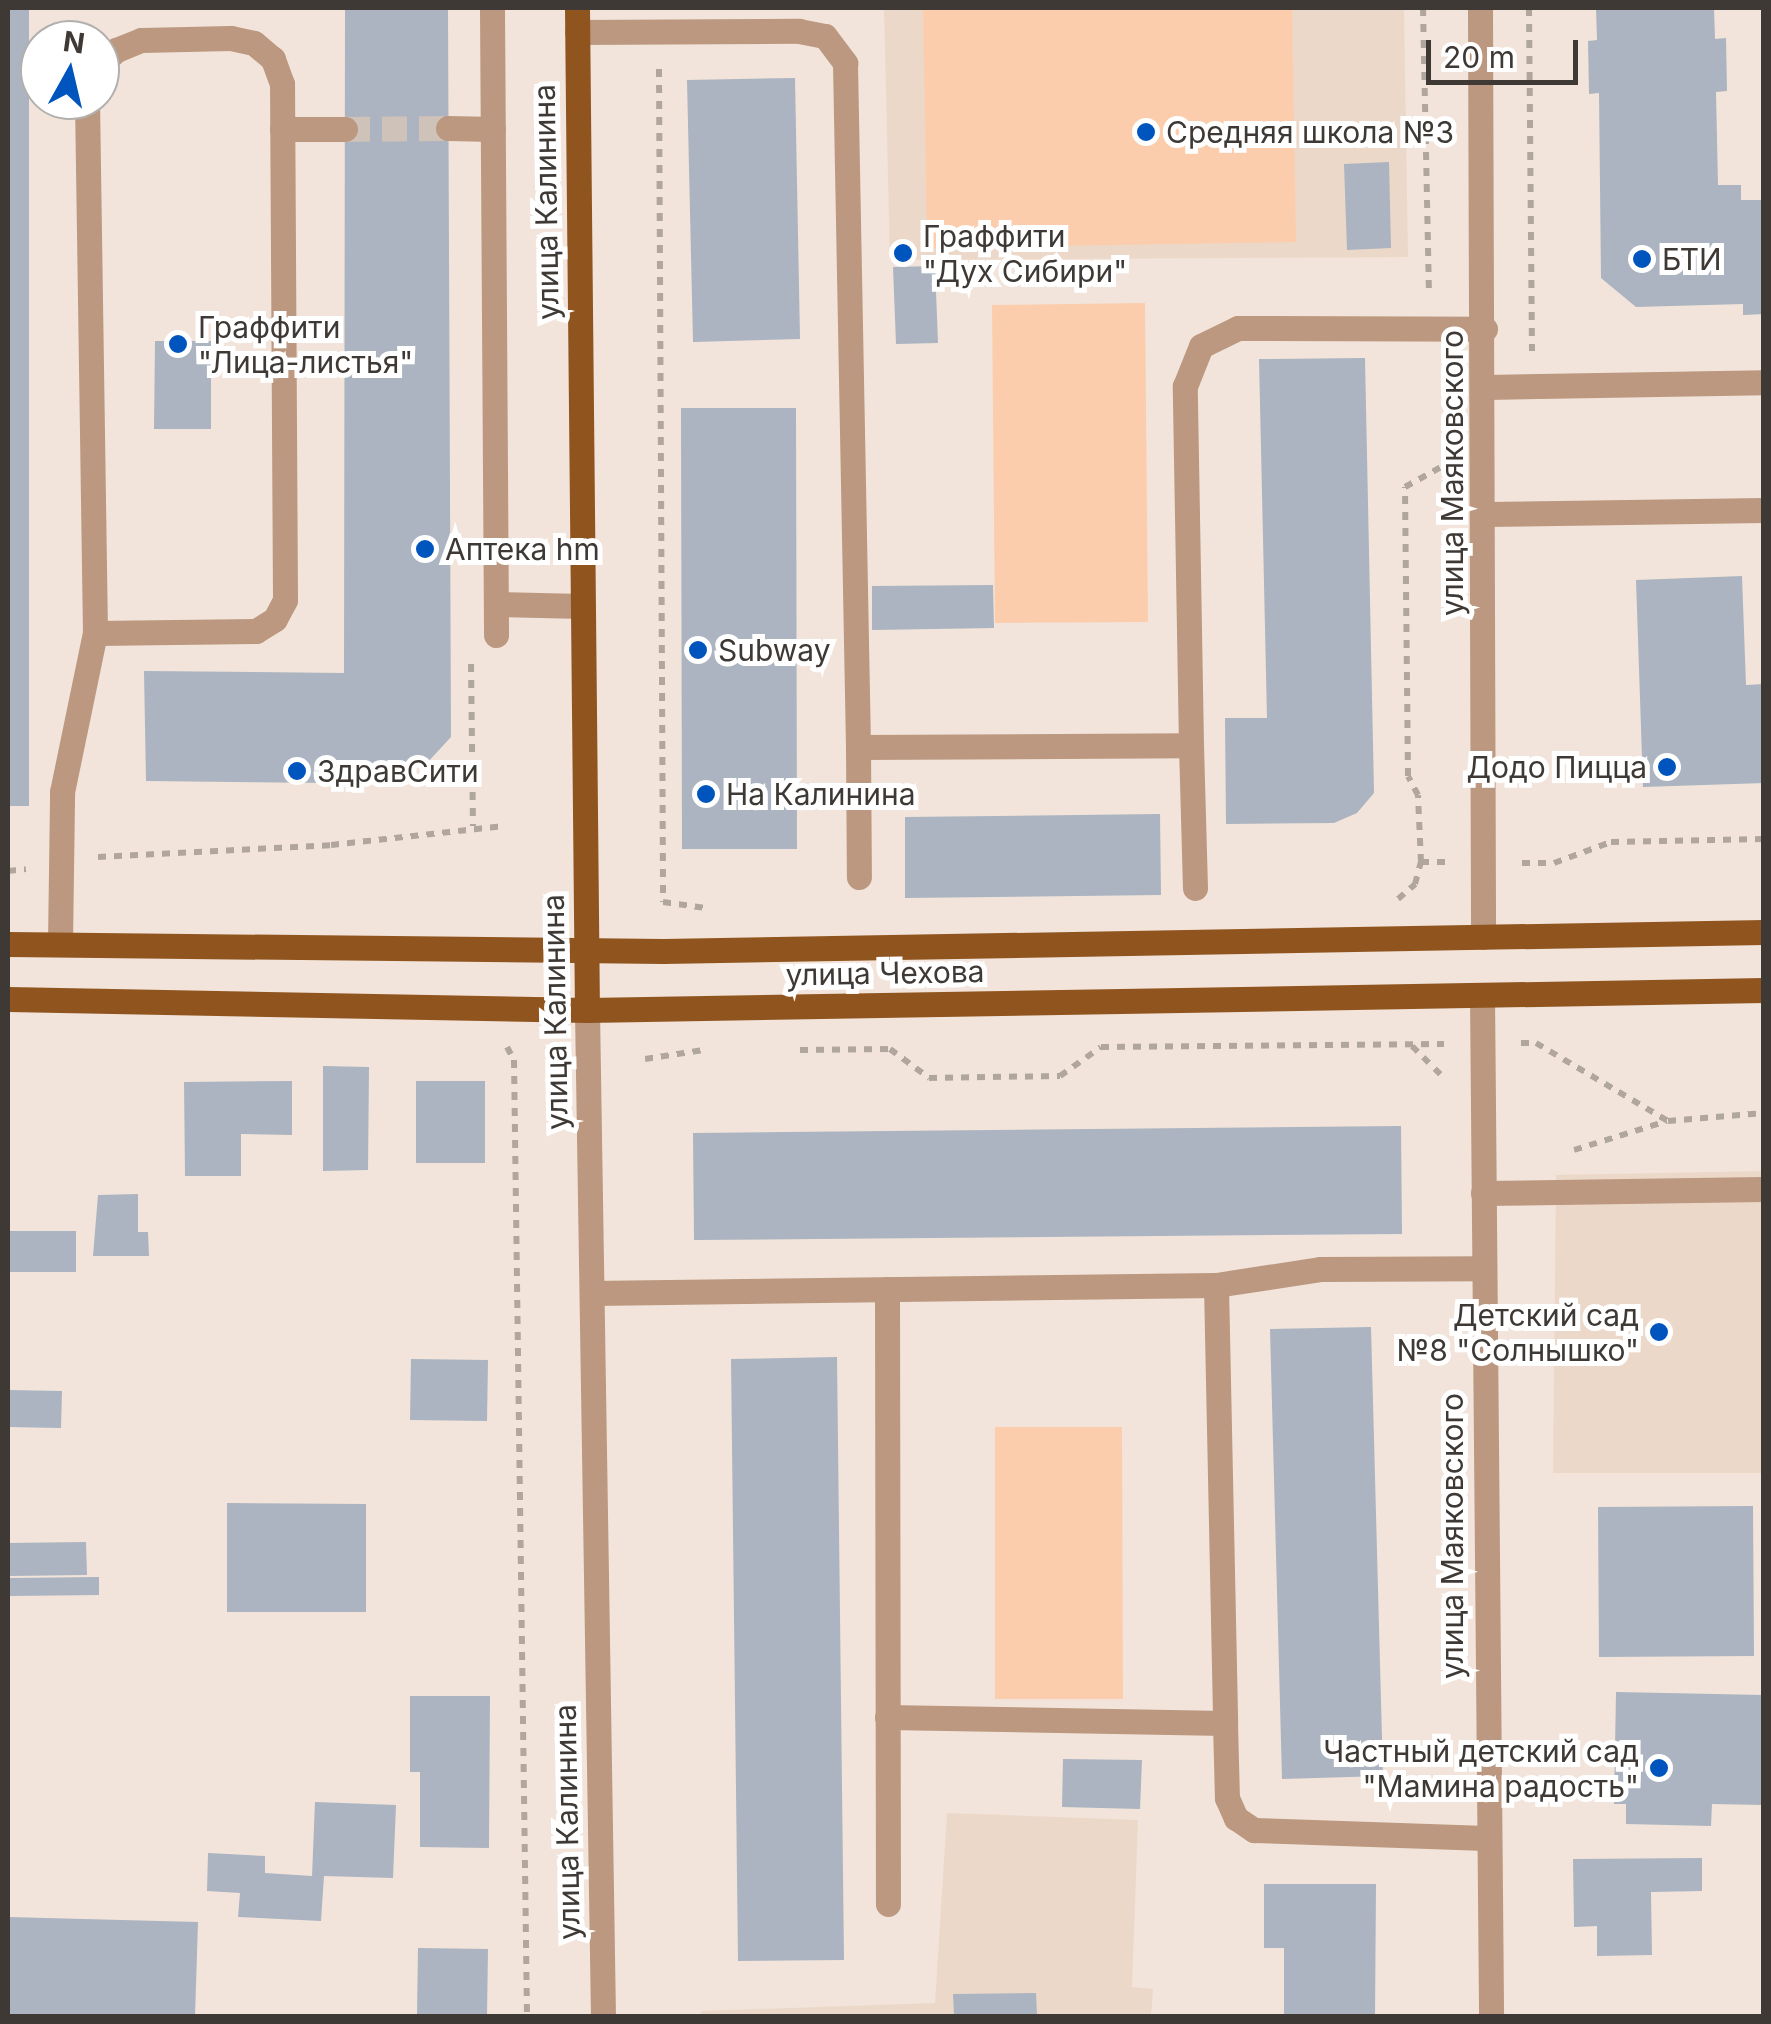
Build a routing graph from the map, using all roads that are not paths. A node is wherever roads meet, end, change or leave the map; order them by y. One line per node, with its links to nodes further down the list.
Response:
1 (492, 8): 9 (street)
2 (1480, 8): 10 (street, улица Маяковского)
3 (577, 20): 16 (main road, улица Калинина); 20 (street)
4 (120, 48): 8 (street)
5 (87, 120): 17 (street)
6 (345, 128): 8 (street)
7 (448, 128): 9 (street)
8 (282, 129): 17 (street)
9 (493, 129): 15 (street)
10 (1485, 328): 12 (street, улица Маяковского); 19 (street)
11 (1764, 382): 12 (street)
12 (1486, 388): 14 (street, улица Маяковского)
13 (1764, 510): 14 (street)
14 (1486, 514): 24 (street, улица Маяковского)
15 (496, 604): 16 (street); 18 (street)
16 (582, 606): 27 (main road, улица Калинина)
17 (95, 634): 25 (street)
18 (496, 635)
19 (1191, 745): 20 (street); 22 (street)
20 (858, 747): 21 (street)
21 (859, 876)
22 (1195, 888)
23 (1764, 932): 24 (main road, улица Чехова)
24 (1484, 938): 27 (main road, улица Чехова)
25 (60, 943): 26 (main road, улица Чехова); 27 (main road, улица Чехова)
26 (8, 944)
27 (586, 950): 31 (main road, улица Калинина)
28 (1764, 990): 29 (main road, улица Чехова)
29 (1482, 995): 31 (main road, улица Чехова); 33 (street, улица Маяковского)
30 (8, 1000): 31 (main road, улица Чехова)
31 (587, 1010): 37 (street, улица Калинина)
32 (1764, 1189): 33 (street)
33 (1483, 1193): 34 (street, улица Маяковского)
34 (1484, 1268): 35 (street); 40 (street, улица Маяковского)
35 (1216, 1285): 36 (street); 39 (street)
36 (886, 1289): 37 (street); 38 (street)
37 (592, 1292): 42 (street, улица Калинина)
38 (887, 1717): 39 (street); 41 (street)
39 (1225, 1723): 40 (street)
40 (1486, 1838): 43 (street, улица Маяковского)
41 (888, 1904)
42 (603, 2016)
43 (1491, 2016)

